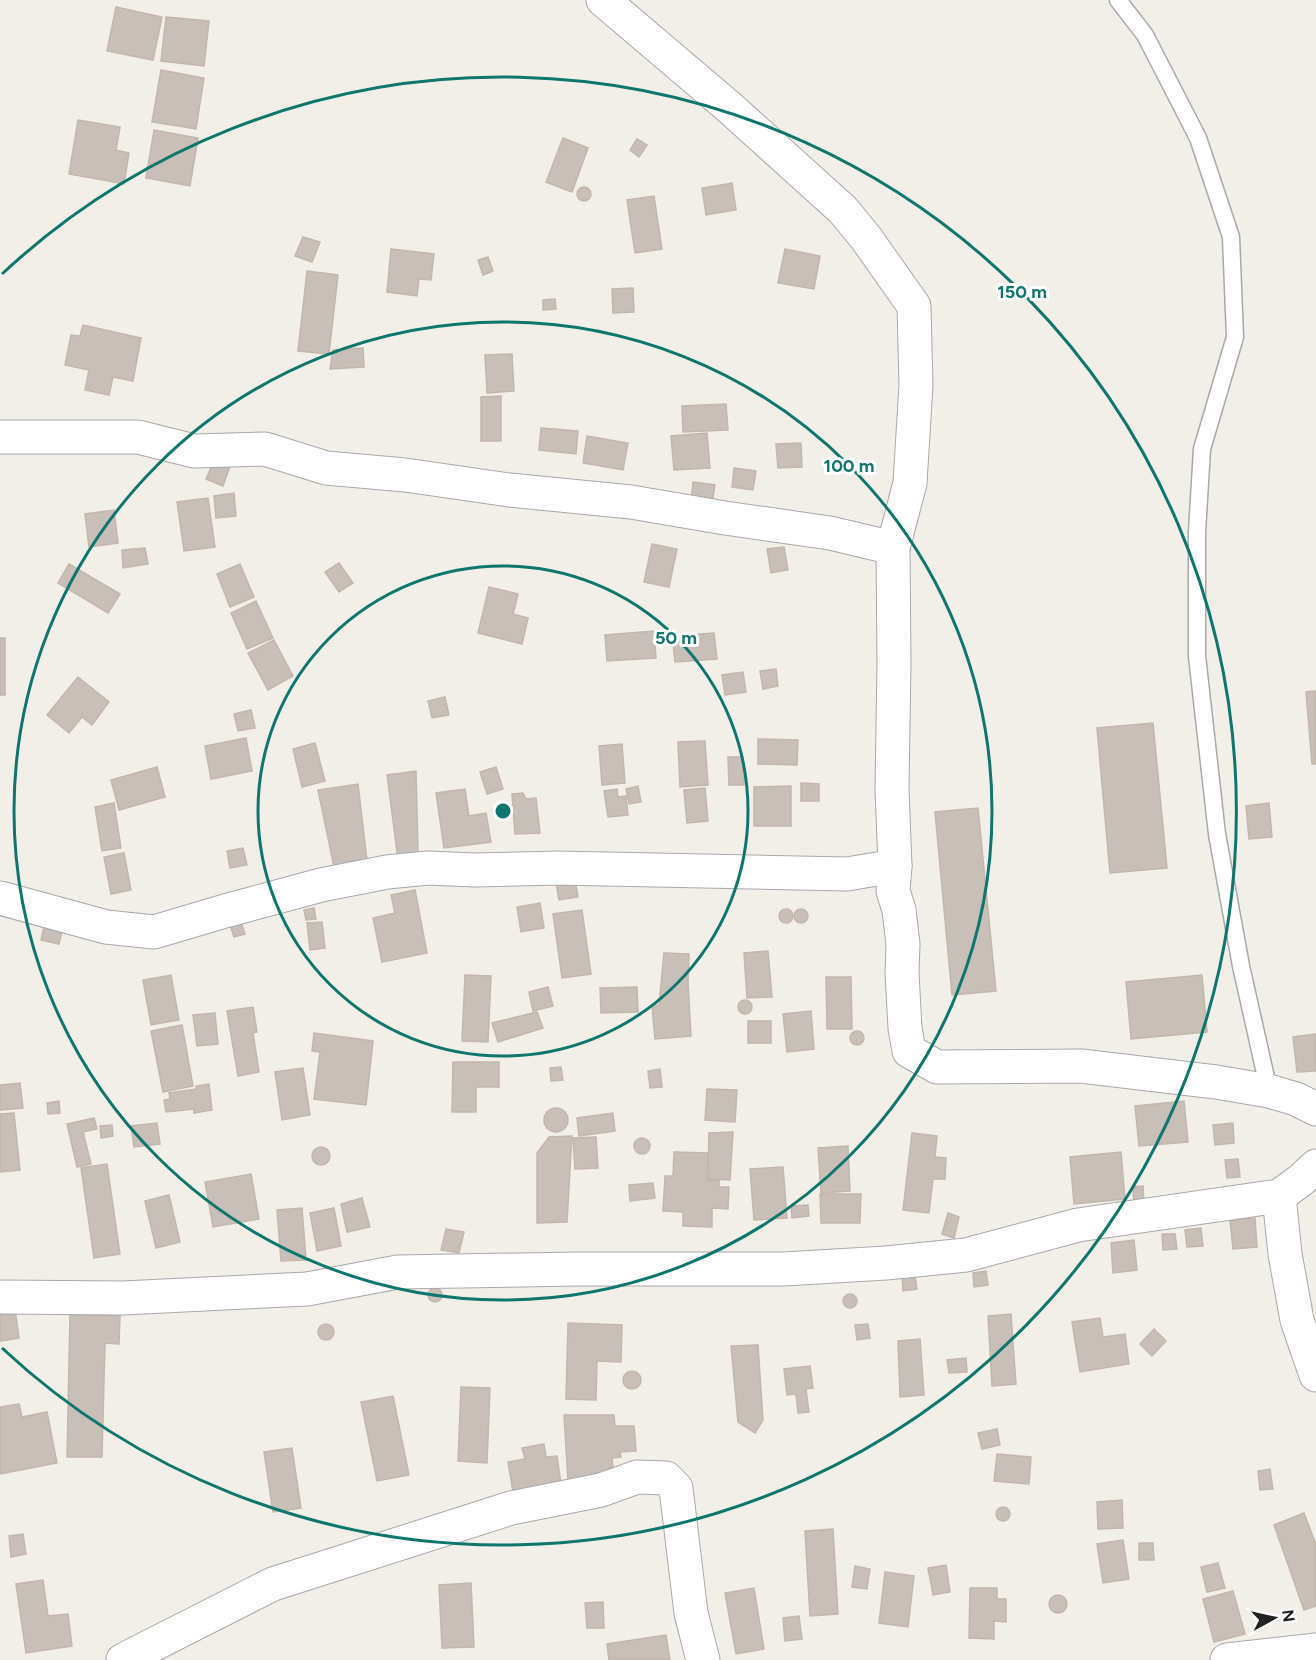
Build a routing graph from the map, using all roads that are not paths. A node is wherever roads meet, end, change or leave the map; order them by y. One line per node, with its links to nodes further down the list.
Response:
1 (603, 0): 4 (street)
2 (1118, 0): 7 (lane)
3 (0, 437): 4 (street)
4 (893, 548): 5 (street)
5 (895, 866): 6 (street); 7 (street)
6 (0, 898)
7 (1269, 1091): 8 (street)
8 (1316, 1109)
9 (1316, 1166): 10 (street)
10 (1280, 1196): 11 (street); 12 (street)
11 (0, 1297)
12 (1316, 1375)
13 (1316, 1650): 16 (street)
14 (123, 1660): 15 (street)
15 (703, 1660)
16 (1227, 1660)

